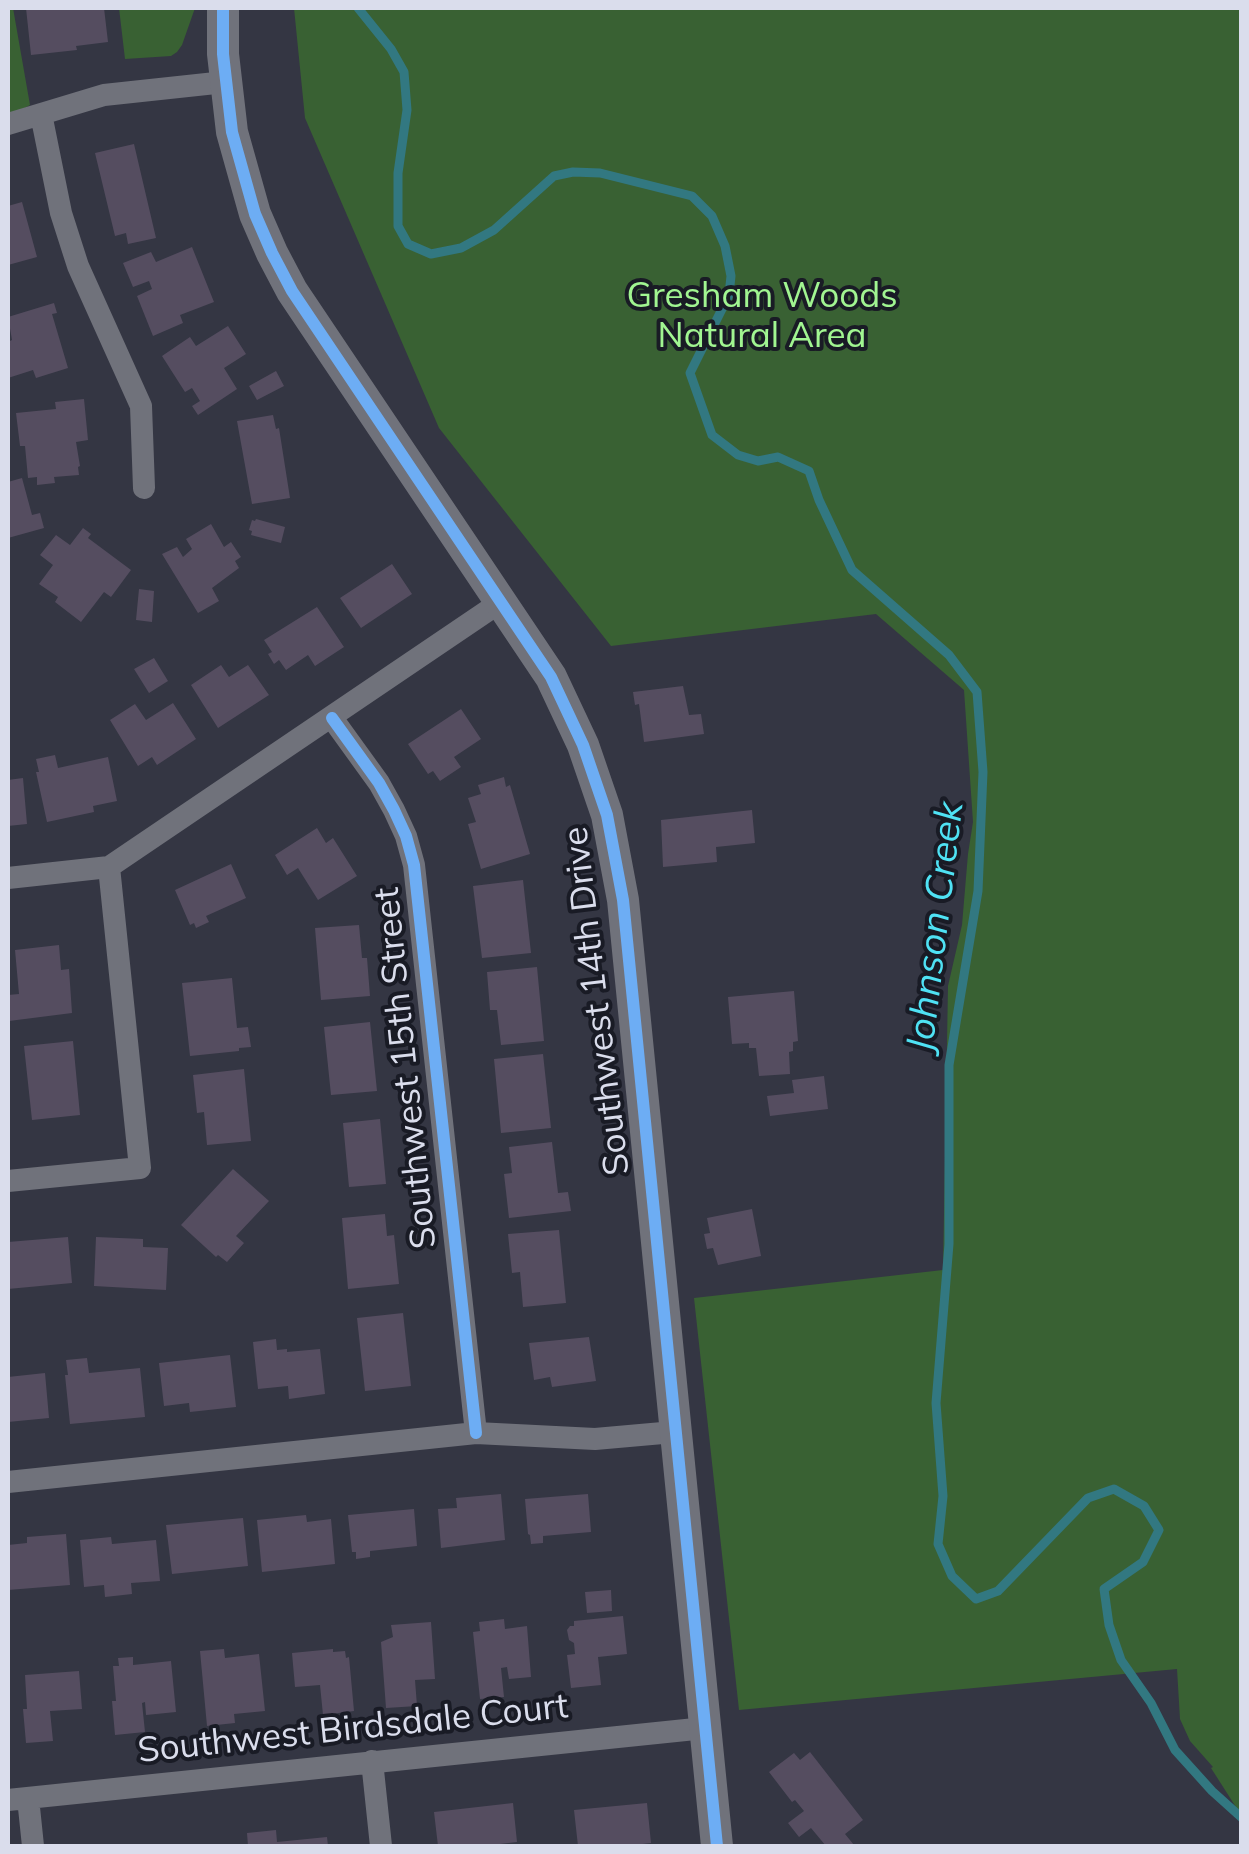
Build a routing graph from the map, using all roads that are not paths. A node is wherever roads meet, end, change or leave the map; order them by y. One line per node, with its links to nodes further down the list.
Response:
1 (224, 8): 2 (street, Southwest 14th Drive)
2 (225, 82): 3 (street); 6 (street, Southwest 14th Drive)
3 (41, 114): 4 (street); 5 (street)
4 (8, 124)
5 (144, 488)
6 (502, 601): 7 (street); 12 (street, Southwest 14th Drive)
7 (332, 718): 8 (street); 11 (street, Southwest 15th Street)
8 (109, 867): 9 (street); 10 (street)
9 (8, 878)
10 (8, 1181)
11 (476, 1432): 12 (street); 13 (street)
12 (674, 1432): 14 (street, Southwest 14th Drive)
13 (8, 1482)
14 (705, 1728): 15 (street, Southwest Birdsdale Court); 19 (street, Southwest 14th Drive)
15 (372, 1762): 16 (street, Southwest Birdsdale Court); 18 (street)
16 (18, 1799): 17 (street)
17 (34, 1846)
18 (381, 1846)
19 (717, 1846)

